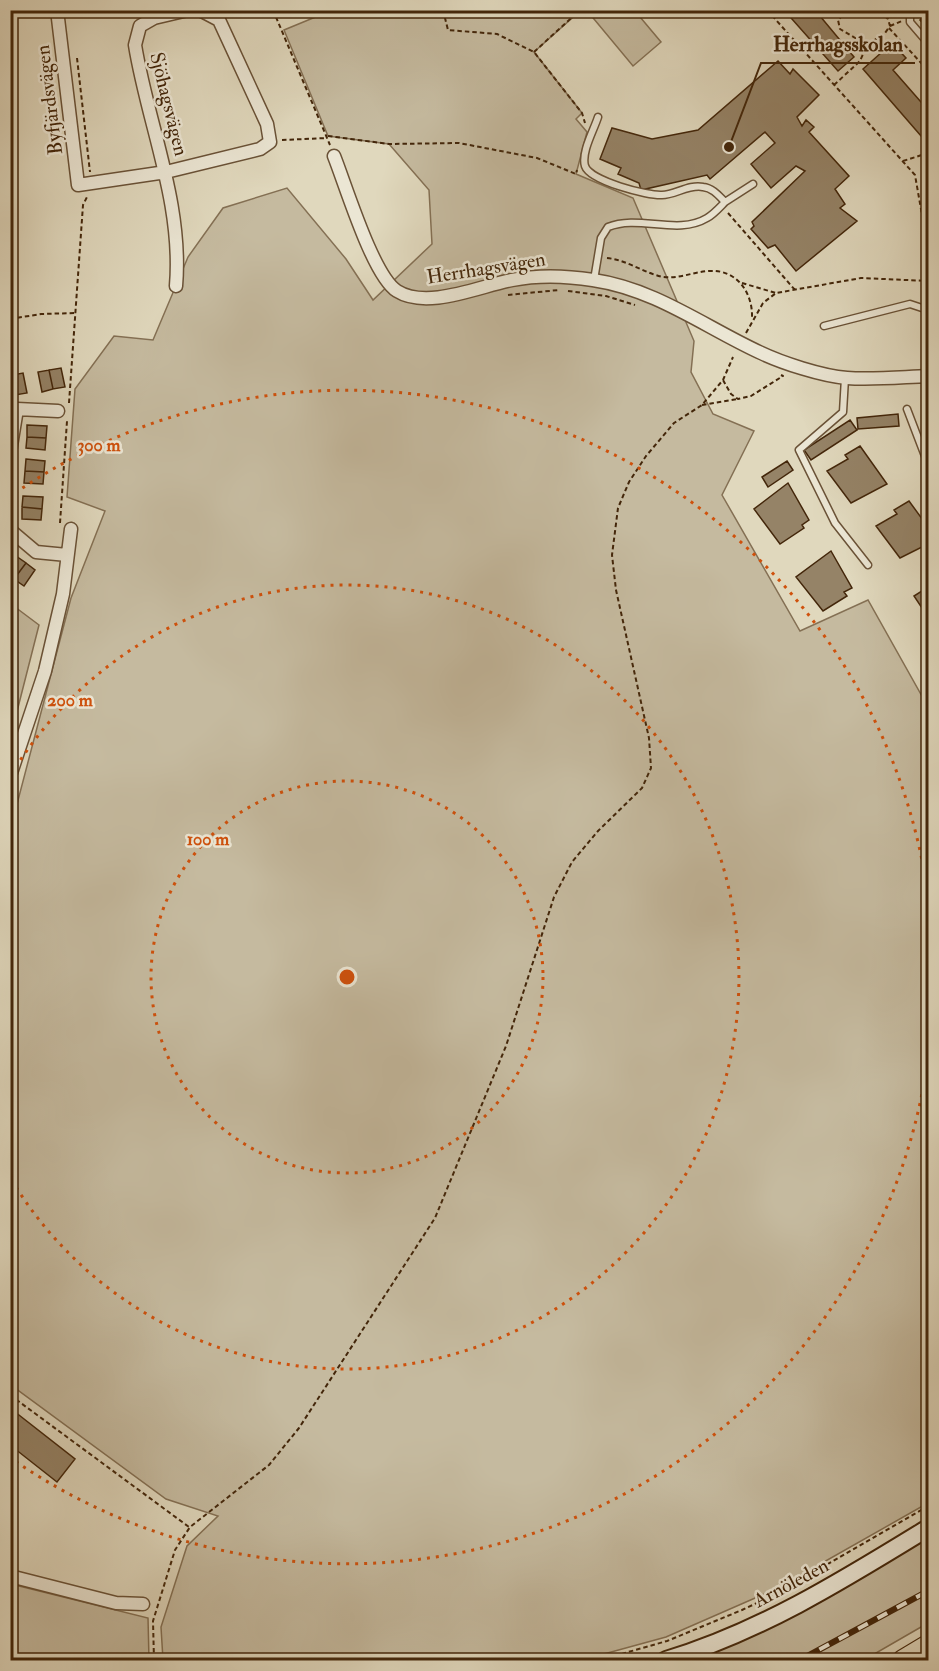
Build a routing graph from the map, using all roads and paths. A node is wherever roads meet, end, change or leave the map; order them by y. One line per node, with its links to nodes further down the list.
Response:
1 (57, 10): 33 (street, Byfjärdsvägen)
2 (188, 10): 30 (street, Sjöhagsvägen)
3 (200, 10): 25 (street)
4 (273, 10): 24 (path)
5 (443, 10): 17 (path)
6 (580, 10): 17 (path)
7 (767, 10): 12 (path)
8 (778, 10): 12 (path)
9 (848, 10): 15 (path)
10 (878, 10): 13 (path)
11 (915, 10): 14 (lane)
12 (772, 16): 21 (path)
13 (889, 28): 15 (path); 19 (path)
14 (928, 43)
15 (867, 45): 21 (path)
16 (75, 48): 31 (path)
17 (534, 52): 23 (path)
18 (928, 73): 19 (path)
19 (926, 78): 20 (path)
20 (928, 84)
21 (834, 85): 28 (path)
22 (598, 117): 34 (lane)
23 (587, 132)
24 (327, 137): 25 (path); 27 (path); 29 (path)
25 (270, 142): 30 (street, Sjöhagsvägen)
26 (928, 153): 28 (path)
27 (334, 156): 37 (street, Herrhagsvägen)
28 (903, 161): 35 (path)
29 (578, 163)
30 (166, 172): 31 (street, Sjöhagsvägen); 40 (street, Sjöhagsvägen)
31 (92, 184): 33 (street, Sjöhagsvägen); 47 (path)
32 (753, 184): 34 (lane)
33 (78, 185)
34 (724, 204): 36 (lane); 41 (path)
35 (928, 249)
36 (598, 258): 37 (lane); 39 (path)
37 (594, 280): 55 (street, Herrhagsvägen)
38 (928, 281): 41 (path)
39 (742, 283): 43 (path); 48 (path)
40 (176, 286)
41 (795, 290): 43 (path)
42 (928, 290): 46 (path)
43 (776, 293): 48 (path)
44 (504, 295): 45 (path)
45 (636, 306)
46 (928, 310): 50 (lane); 54 (path)
47 (76, 313): 49 (path); 58 (path)
48 (752, 318): 51 (path)
49 (10, 319)
50 (824, 326)
51 (745, 335)
52 (733, 357): 56 (path)
53 (774, 372): 57 (path)
54 (928, 376): 55 (street, Herrhagsvägen)
55 (845, 378): 68 (lane)
56 (723, 380): 57 (path); 59 (path)
57 (738, 399): 59 (path)
58 (69, 403)
59 (702, 405): 72 (path)
60 (907, 409): 62 (lane)
61 (63, 413): 63 (street); 65 (path)
62 (925, 445): 64 (lane)
63 (10, 452)
64 (928, 464)
65 (65, 528): 67 (street)
66 (10, 530): 67 (street)
67 (67, 555): 69 (street)
68 (868, 565)
69 (10, 776)
70 (10, 1395): 72 (path)
71 (928, 1506): 78 (path)
72 (190, 1527): 77 (path)
73 (928, 1528): 79 (main road, Arnöleden)
74 (10, 1576): 75 (street)
75 (142, 1604)
76 (928, 1645): 80 (main road)
77 (154, 1660)
78 (600, 1660)
79 (666, 1660)
80 (903, 1660)

